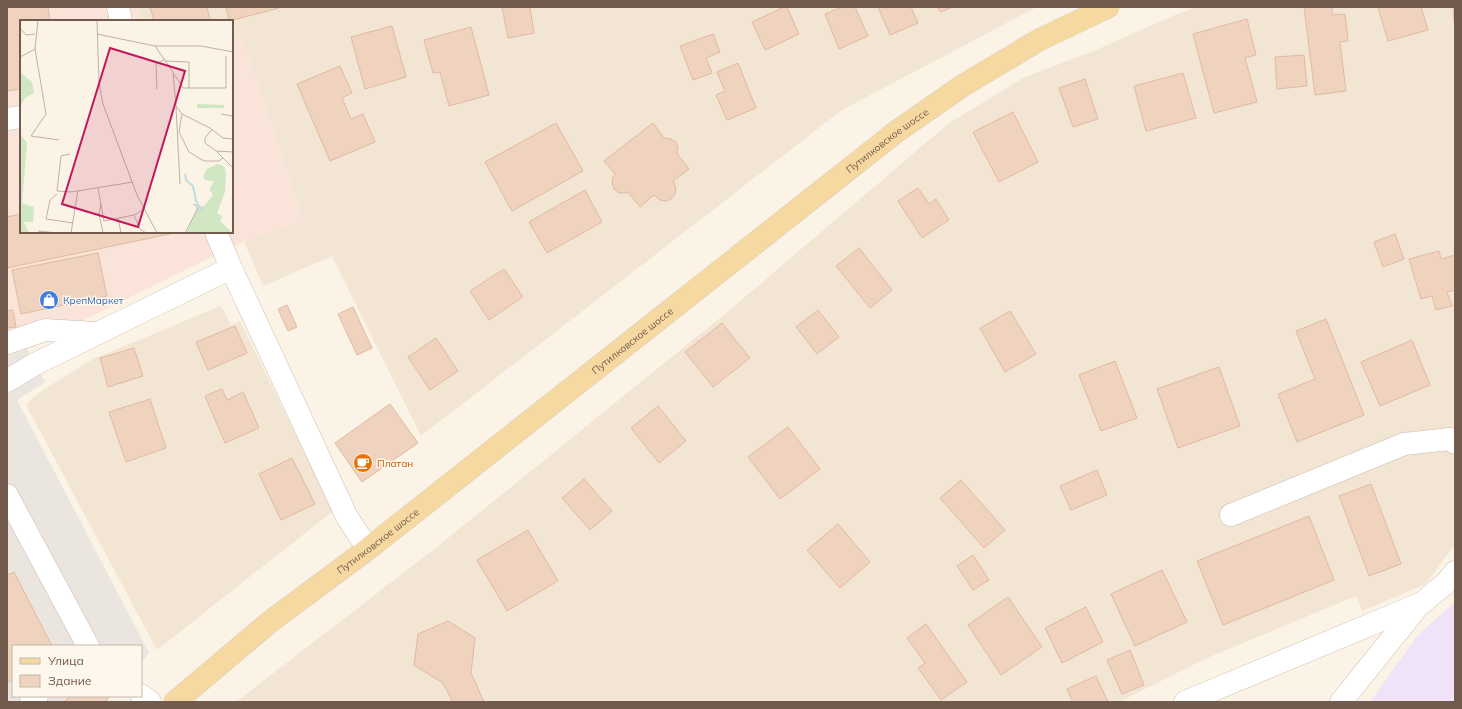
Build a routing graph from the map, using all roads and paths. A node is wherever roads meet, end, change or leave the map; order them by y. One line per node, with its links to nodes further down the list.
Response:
1 (118, 7): 3 (lane)
2 (1108, 7): 15 (main road, Путилковское шоссе)
3 (121, 20)
4 (20, 117): 5 (lane)
5 (7, 119)
6 (216, 233): 7 (lane)
7 (231, 268): 8 (lane); 15 (lane)
8 (99, 333): 9 (lane); 10 (lane)
9 (7, 343)
10 (7, 381)
11 (1455, 443): 13 (lane)
12 (7, 495): 14 (lane)
13 (1231, 515)
14 (14, 523): 18 (lane)
15 (368, 549): 21 (main road, Путилковское шоссе)
16 (1455, 572): 17 (lane)
17 (1422, 603): 22 (lane); 23 (lane)
18 (87, 645)
19 (142, 696): 20 (lane)
20 (150, 702)
21 (175, 702)
22 (1185, 702)
23 (1341, 702)

